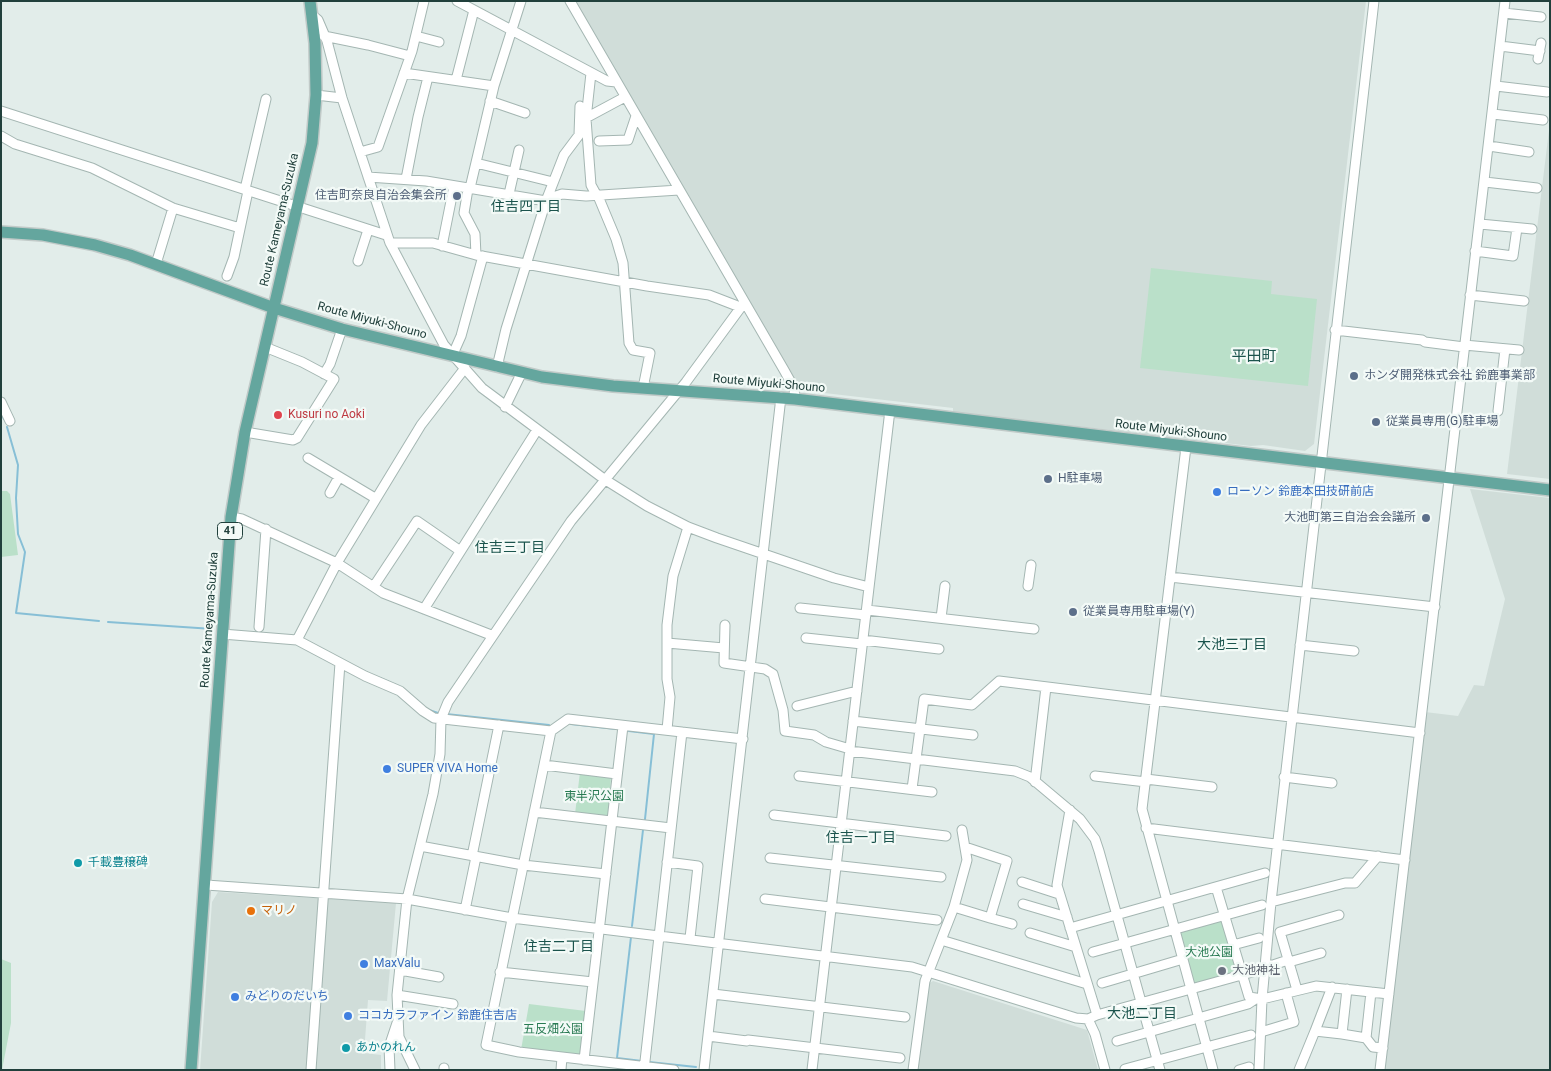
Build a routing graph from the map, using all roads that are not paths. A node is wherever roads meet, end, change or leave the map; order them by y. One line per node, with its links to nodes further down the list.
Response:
1 (310, 1): 10 (main road, Route Kameyama-Suzuka / 41)
2 (424, 1): 14 (street)
3 (457, 1): 8 (street)
4 (521, 1): 12 (street)
5 (570, 1): 23 (street)
6 (1374, 1): 81 (street)
7 (1505, 1): 9 (street)
8 (474, 10): 12 (street); 22 (street)
9 (1504, 13): 11 (street); 16 (street)
10 (312, 14): 13 (street); 27 (main road, Route Kameyama-Suzuka / 41)
11 (1541, 17)
12 (511, 30): 20 (street); 24 (street)
13 (324, 36): 18 (street); 29 (street)
14 (416, 36): 15 (street); 18 (street)
15 (439, 42)
16 (1500, 46): 17 (street); 25 (street)
17 (1540, 51)
18 (410, 56): 19 (street)
19 (404, 73): 21 (street); 43 (street)
20 (591, 73): 23 (street); 37 (street)
21 (428, 77): 22 (street); 48 (street)
22 (456, 80): 24 (street)
23 (616, 82): 28 (street)
24 (494, 86): 31 (street)
25 (1496, 86): 26 (street); 35 (street)
26 (1547, 92)
27 (316, 95): 29 (street); 59 (main road, Route Kameyama-Suzuka / 41)
28 (625, 97): 36 (street); 37 (street)
29 (342, 98): 43 (street)
30 (266, 99): 54 (street)
31 (490, 101): 34 (street); 45 (street)
32 (580, 106): 37 (street)
33 (1, 112): 54 (street)
34 (525, 113)
35 (1492, 114): 38 (street); 41 (street)
36 (636, 116): 40 (street); 55 (street)
37 (584, 119): 49 (street); 57 (street)
38 (1543, 120)
39 (1, 136): 60 (street)
40 (599, 141)
41 (1489, 146): 44 (street); 50 (street)
42 (519, 150): 46 (street)
43 (360, 152): 47 (street)
44 (1529, 152)
45 (476, 163): 46 (street); 52 (street)
46 (515, 171): 49 (street); 56 (street)
47 (368, 177): 48 (street); 67 (street)
48 (406, 179): 51 (street)
49 (553, 182): 58 (street)
50 (1484, 182): 53 (street); 61 (street)
51 (454, 186): 52 (street); 68 (street)
52 (469, 188): 56 (street); 70 (street)
53 (1537, 188)
54 (246, 190): 59 (street); 62 (street)
55 (679, 190): 57 (street); 78 (street)
56 (509, 194): 58 (street)
57 (598, 196): 58 (street); 75 (street)
58 (546, 200): 73 (street)
59 (298, 207): 65 (street); 79 (main road, Route Kameyama-Suzuka / 41)
60 (172, 208): 62 (street); 72 (street)
61 (1480, 224): 63 (street); 69 (street)
62 (240, 228): 74 (street)
63 (1517, 228): 64 (street); 69 (street)
64 (1532, 229)
65 (368, 230): 67 (street); 71 (street)
66 (1, 232): 72 (main road, Route Miyuki-Shouno)
67 (388, 239): 68 (street); 86 (street)
68 (442, 246): 70 (street)
69 (1475, 252): 76 (street)
70 (480, 255): 73 (street); 86 (street)
71 (358, 261)
72 (156, 264): 79 (main road, Route Miyuki-Shouno)
73 (528, 264): 75 (street); 87 (street)
74 (227, 276)
75 (624, 282): 78 (street); 91 (street)
76 (1470, 295): 77 (street); 83 (street)
77 (1524, 301)
78 (742, 305): 92 (street); 94 (street)
79 (274, 308): 80 (main road, Route Miyuki-Shouno); 82 (main road, Route Kameyama-Suzuka / 41)
80 (342, 329): 86 (main road, Route Miyuki-Shouno); 90 (street)
81 (1335, 330): 83 (street); 104 (street)
82 (265, 346): 90 (street); 101 (main road, Route Kameyama-Suzuka / 41)
83 (1464, 346): 84 (street); 106 (street)
84 (1505, 349): 85 (street); 98 (street)
85 (1518, 350)
86 (454, 356): 87 (main road, Route Miyuki-Shouno); 88 (street)
87 (497, 367): 89 (main road, Route Miyuki-Shouno)
88 (465, 368): 96 (street); 110 (street)
89 (522, 372): 91 (main road, Route Miyuki-Shouno); 96 (street)
90 (324, 374): 101 (street)
91 (644, 388): 92 (main road, Route Miyuki-Shouno)
92 (678, 390): 93 (main road, Route Miyuki-Shouno); 107 (street)
93 (781, 397): 94 (main road, Route Miyuki-Shouno); 115 (street)
94 (795, 399): 97 (main road, Route Miyuki-Shouno)
95 (1, 402): 99 (street)
96 (505, 407): 100 (street)
97 (890, 410): 102 (main road, Route Miyuki-Shouno); 122 (street)
98 (1498, 411)
99 (10, 421)
100 (537, 430): 107 (street); 114 (street)
101 (245, 432): 111 (main road, Route Kameyama-Suzuka / 41)
102 (1186, 447): 104 (main road, Route Miyuki-Shouno); 118 (street)
103 (308, 458): 105 (street)
104 (1321, 462): 106 (main road, Route Miyuki-Shouno); 123 (street)
105 (339, 477): 109 (street); 110 (street)
106 (1450, 478): 108 (main road, Route Miyuki-Shouno); 124 (street)
107 (604, 479): 112 (street); 133 (street)
108 (1550, 490)
109 (330, 492)
110 (375, 498): 116 (street)
111 (231, 517): 113 (street); 132 (main road, Route Kameyama-Suzuka / 41)
112 (688, 527): 115 (street); 137 (street)
113 (266, 529): 116 (street); 130 (street)
114 (460, 550): 119 (street); 125 (street)
115 (764, 554): 122 (street); 143 (street)
116 (337, 563): 119 (street); 135 (street)
117 (1031, 565): 121 (street)
118 (1170, 577): 123 (street); 146 (street)
119 (374, 586): 125 (street)
120 (945, 586): 128 (street)
121 (1028, 586)
122 (869, 587): 127 (street)
123 (1306, 593): 124 (street); 138 (street)
124 (1435, 607): 157 (street)
125 (424, 608): 133 (street)
126 (800, 608): 127 (street)
127 (866, 612): 128 (street); 136 (street)
128 (941, 618): 131 (street)
129 (724, 624): 139 (street)
130 (259, 627)
131 (1034, 629)
132 (222, 634): 135 (street); 197 (main road, Route Kameyama-Suzuka / 41)
133 (491, 635): 149 (street)
134 (806, 638): 136 (street)
135 (297, 640): 142 (street)
136 (862, 642): 140 (street); 145 (street)
137 (667, 643): 139 (street); 154 (street)
138 (1300, 645): 141 (street); 148 (street)
139 (724, 648): 143 (street)
140 (939, 649)
141 (1354, 651)
142 (340, 663): 149 (street); 199 (street)
143 (751, 666): 159 (street); 160 (street)
144 (1046, 686): 146 (street); 153 (street); 169 (street)
145 (856, 692): 147 (street); 150 (street)
146 (1156, 701): 148 (street); 167 (street)
147 (797, 706)
148 (1292, 717): 157 (street); 166 (street)
149 (441, 719): 151 (street); 184 (street)
150 (853, 721): 153 (street); 160 (street)
151 (499, 724): 155 (street); 186 (street)
152 (623, 726): 154 (street); 155 (street); 163 (street)
153 (920, 729): 158 (street); 161 (street)
154 (667, 730): 156 (street)
155 (552, 731): 162 (street)
156 (682, 732): 159 (street); 179 (street)
157 (1420, 733): 189 (street)
158 (973, 735)
159 (743, 739): 225 (street)
160 (850, 750): 161 (street); 168 (street)
161 (917, 759): 169 (street); 172 (street)
162 (544, 765): 163 (street); 175 (street)
163 (617, 774): 177 (street)
164 (799, 776): 168 (street)
165 (1095, 776): 167 (street)
166 (1284, 777): 170 (street); 183 (street)
167 (1146, 781): 171 (street); 180 (street)
168 (846, 782): 172 (street); 178 (street)
169 (1036, 782): 174 (street)
170 (1332, 783)
171 (1212, 787)
172 (912, 789): 173 (street)
173 (932, 792)
174 (1070, 810): 200 (street); 209 (street)
175 (534, 812): 177 (street); 191 (street)
176 (774, 815): 178 (street)
177 (612, 821): 179 (street); 194 (street)
178 (842, 823): 182 (street); 192 (street)
179 (672, 828): 190 (street)
180 (1146, 828): 183 (street); 203 (street)
181 (962, 830): 185 (street)
182 (946, 836)
183 (1277, 842): 187 (street); 204 (street)
184 (420, 846): 186 (street); 202 (street)
185 (965, 847): 207 (street); 214 (street)
186 (474, 856): 191 (street); 208 (street)
187 (1378, 856): 189 (street); 204 (street)
188 (770, 858): 192 (street)
189 (1405, 860): 252 (street)
190 (668, 862): 221 (street); 222 (street)
191 (523, 864): 194 (street); 213 (street)
192 (837, 866): 195 (street); 206 (street)
193 (1265, 873): 198 (street)
194 (606, 874): 217 (street)
195 (941, 877)
196 (1022, 882): 200 (street)
197 (206, 885): 199 (street); 280 (main road, Route Kameyama-Suzuka / 41)
198 (1216, 887): 203 (street); 211 (street)
199 (324, 894): 202 (street); 281 (street)
200 (1059, 894): 212 (street)
201 (765, 899): 206 (street)
202 (407, 900): 208 (street); 235 (street)
203 (1166, 900): 209 (street); 219 (street)
204 (1267, 903): 211 (street); 234 (street)
205 (1023, 904): 212 (street)
206 (832, 907): 215 (street); 231 (street)
207 (954, 907): 214 (street); 224 (street)
208 (465, 910): 213 (street)
209 (1117, 914): 218 (street); 226 (street)
210 (1339, 915): 233 (street)
211 (1224, 916): 219 (street); 227 (street)
212 (1067, 917): 218 (street)
213 (512, 918): 217 (street); 237 (street)
214 (990, 918): 216 (street)
215 (936, 920)
216 (1012, 924)
217 (599, 928): 221 (street); 242 (street)
218 (1070, 928): 228 (street)
219 (1175, 930): 226 (street); 232 (street)
220 (1030, 932): 228 (street)
221 (659, 935): 222 (street); 278 (street)
222 (690, 938): 225 (street)
223 (1259, 938): 227 (street)
224 (941, 940): 239 (street); 244 (street)
225 (719, 943): 231 (street); 250 (street)
226 (1125, 943): 229 (street); 238 (street)
227 (1233, 945): 240 (street)
228 (1076, 947): 244 (street)
229 (1093, 952)
230 (1321, 952): 233 (street)
231 (826, 957): 239 (street); 257 (street)
232 (1183, 959): 238 (street); 246 (street)
233 (1288, 961): 234 (street); 248 (street)
234 (1265, 965): 254 (street)
235 (400, 970): 241 (street); 253 (street)
236 (1256, 971): 240 (street)
237 (500, 972): 242 (street); 273 (street)
238 (1133, 973): 243 (street); 255 (street)
239 (928, 974): 259 (street); 288 (street)
240 (1242, 975): 246 (street); 254 (street)
241 (439, 976)
242 (593, 982): 275 (street)
243 (1102, 982)
244 (1087, 984): 259 (street)
245 (1332, 987): 247 (street); 248 (street); 262 (street)
246 (1192, 988): 255 (street); 260 (street)
247 (1347, 989): 249 (street); 265 (street)
248 (1297, 990): 251 (street)
249 (1371, 992): 252 (street); 268 (street)
250 (713, 994): 257 (street); 267 (street)
251 (1286, 994): 254 (street); 264 (street)
252 (1389, 994): 272 (street)
253 (397, 996): 256 (street); 261 (street)
254 (1258, 999): 260 (street); 264 (street)
255 (1142, 1003): 259 (street); 263 (street)
256 (453, 1004)
257 (820, 1006): 258 (street); 271 (street)
258 (905, 1017)
259 (1093, 1017): 289 (street)
260 (1200, 1018): 263 (street); 270 (street)
261 (397, 1023): 282 (street); 283 (street)
262 (1315, 1030): 265 (street); 294 (street)
263 (1150, 1032): 269 (street); 276 (street)
264 (1261, 1032): 293 (street)
265 (1342, 1034): 268 (street)
266 (1251, 1035): 270 (street)
267 (708, 1036): 271 (street); 286 (street)
268 (1366, 1038): 272 (street)
269 (1117, 1041)
270 (1207, 1046): 276 (street); 291 (street)
271 (815, 1048): 274 (street); 287 (street)
272 (1383, 1048): 295 (street)
273 (562, 1057): 275 (street); 284 (street)
274 (900, 1058)
275 (584, 1060): 278 (street)
276 (1158, 1060): 279 (street); 290 (street)
277 (1249, 1067): 292 (street)
278 (644, 1068): 285 (street)
279 (1125, 1069)
280 (191, 1070)
281 (311, 1070)
282 (390, 1070)
283 (415, 1070)
284 (561, 1070)
285 (674, 1070)
286 (704, 1070)
287 (812, 1070)
288 (913, 1070)
289 (1105, 1070)
290 (1160, 1070)
291 (1213, 1070)
292 (1239, 1070)
293 (1259, 1070)
294 (1299, 1070)
295 (1380, 1070)

